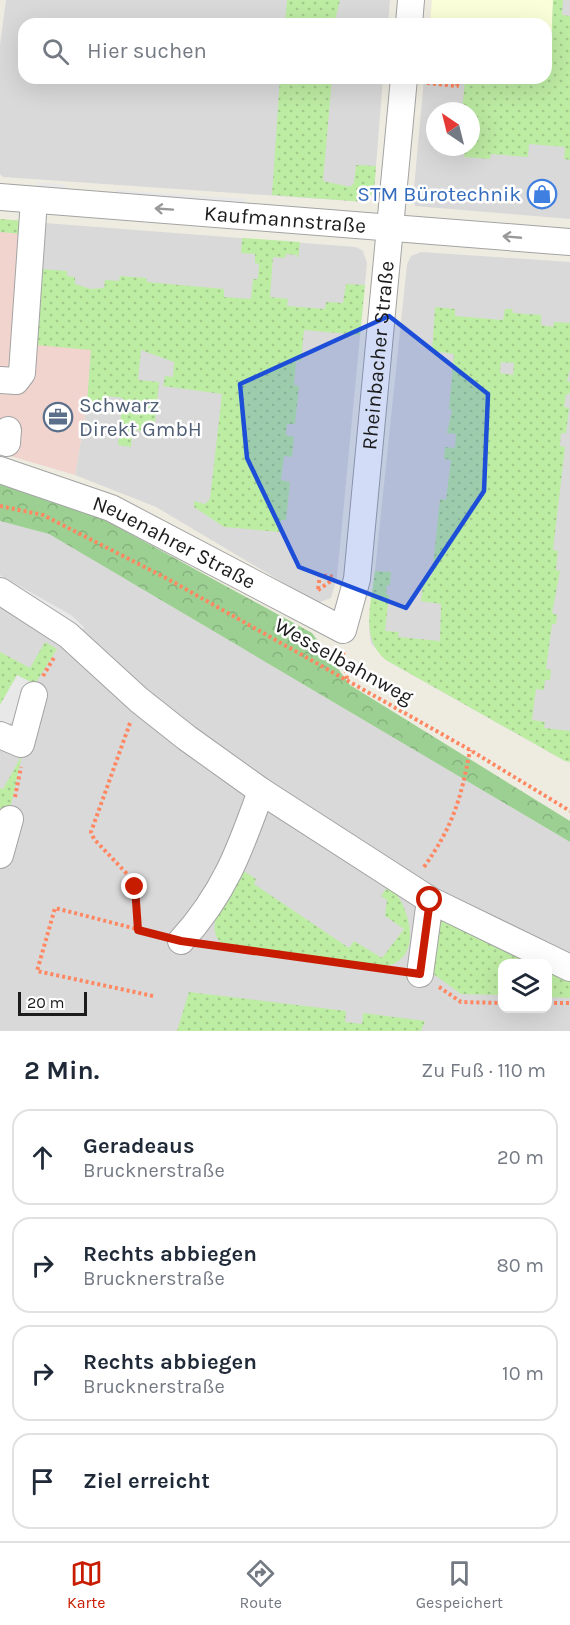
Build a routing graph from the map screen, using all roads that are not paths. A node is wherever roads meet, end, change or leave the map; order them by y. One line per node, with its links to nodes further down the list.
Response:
1 (411, 0): 2 (street)
2 (410, 18)
3 (404, 84): 6 (street, Rheinbacher Straße)
4 (0, 196): 5 (street, Kaufmannstraße)
5 (34, 200): 6 (street, Kaufmannstraße, one-way to 5); 8 (street)
6 (390, 226): 7 (street, Kaufmannstraße, one-way to 6); 11 (street, Rheinbacher Straße)
7 (570, 242)
8 (8, 383)
9 (0, 470): 11 (street, Neuenahrer Straße)
10 (0, 591): 14 (street)
11 (343, 630)
12 (34, 695): 13 (street)
13 (11, 740)
14 (261, 791): 17 (street); 18 (street)
15 (10, 819): 16 (street)
16 (0, 855)
17 (420, 893): 19 (street); 20 (street)
18 (181, 941)
19 (570, 968)
20 (420, 974)

